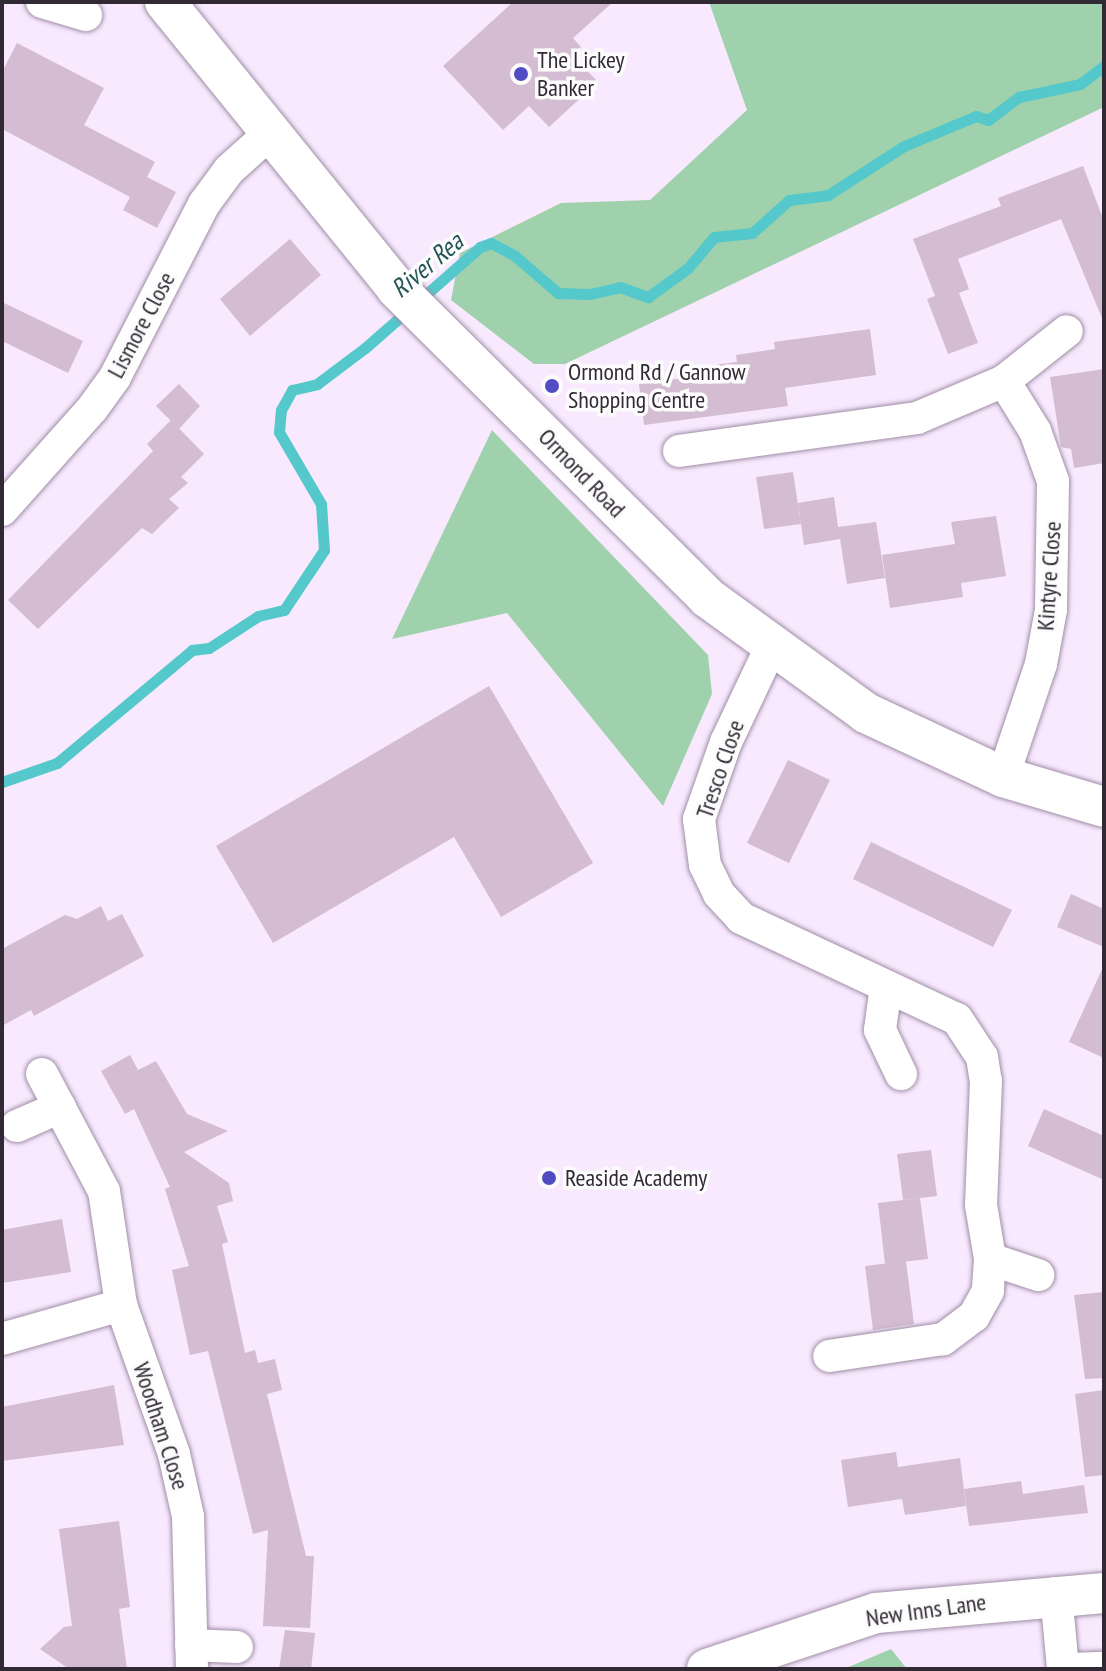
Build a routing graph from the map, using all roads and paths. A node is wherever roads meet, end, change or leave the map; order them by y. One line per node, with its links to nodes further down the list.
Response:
1 (42, 2): 3 (street)
2 (165, 2): 4 (street, Ormond Road)
3 (86, 15)
4 (269, 134): 8 (street, Lismore Close); 9 (street, Ormond Road)
5 (1067, 331): 6 (street)
6 (1004, 381): 7 (street); 10 (street, Kintyre Close)
7 (679, 451)
8 (2, 510)
9 (771, 647): 10 (street, Ormond Road); 12 (street, Tresco Close)
10 (1003, 777): 11 (street, Ormond Road)
11 (1104, 807)
12 (886, 986): 14 (street); 17 (street, Tresco Close)
13 (42, 1074): 15 (street, Woodham Close)
14 (901, 1074)
15 (60, 1107): 16 (street); 19 (street, Woodham Close)
16 (17, 1126)
17 (990, 1259): 18 (street); 21 (street, Tresco Close)
18 (1038, 1275)
19 (121, 1305): 20 (street); 25 (street, Woodham Close)
20 (2, 1339)
21 (829, 1356)
22 (1056, 1593): 23 (street, New Inns Lane); 27 (street, New Inns Lane); 28 (street)
23 (1104, 1593)
24 (237, 1647): 25 (street, Woodham Close)
25 (191, 1657)
26 (1104, 1668): 29 (street)
27 (707, 1669)
28 (1063, 1669)
29 (1071, 1669)

